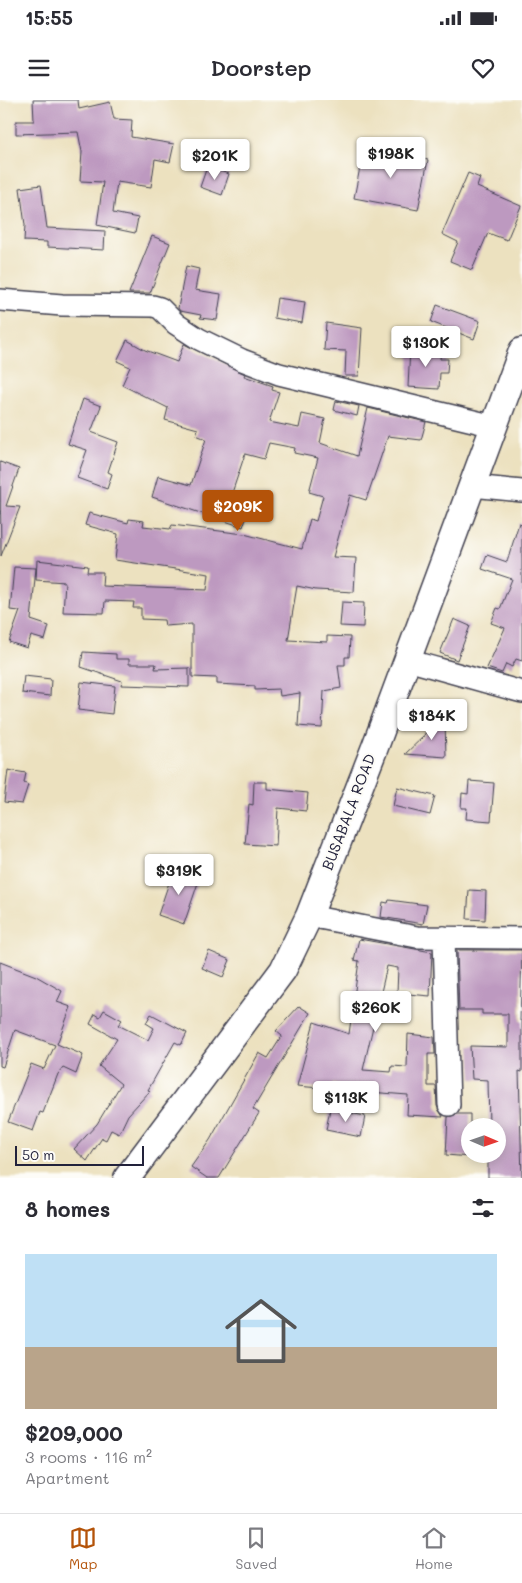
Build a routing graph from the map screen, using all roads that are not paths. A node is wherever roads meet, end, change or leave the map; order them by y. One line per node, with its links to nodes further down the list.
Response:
1 (0, 300): 3 (street)
2 (522, 351): 3 (street, BUSABALA ROAD)
3 (494, 426): 4 (street, BUSABALA ROAD)
4 (472, 486): 5 (street); 6 (street, BUSABALA ROAD)
5 (522, 491)
6 (407, 660): 7 (street); 8 (street, BUSABALA ROAD)
7 (522, 692)
8 (309, 916): 9 (street); 12 (street, BUSABALA ROAD)
9 (444, 937): 10 (street); 11 (street)
10 (522, 938)
11 (449, 1105)
12 (138, 1172)

